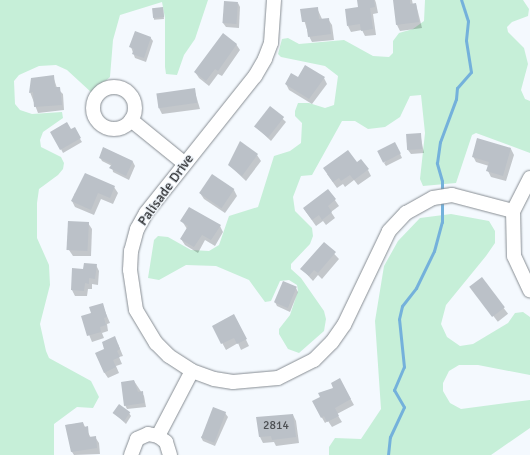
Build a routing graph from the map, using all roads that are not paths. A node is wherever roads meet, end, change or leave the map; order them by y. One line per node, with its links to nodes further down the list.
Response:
1 (274, 0): 3 (street, Palisade Drive)
2 (131, 120): 3 (street)
3 (184, 163): 7 (street, Palisade Drive)
4 (530, 178): 5 (street)
5 (513, 211): 6 (street); 7 (street, Palisade Drive)
6 (530, 290)
7 (192, 371): 8 (street)
8 (158, 436): 9 (street); 10 (street)
9 (131, 455)
10 (170, 455)

